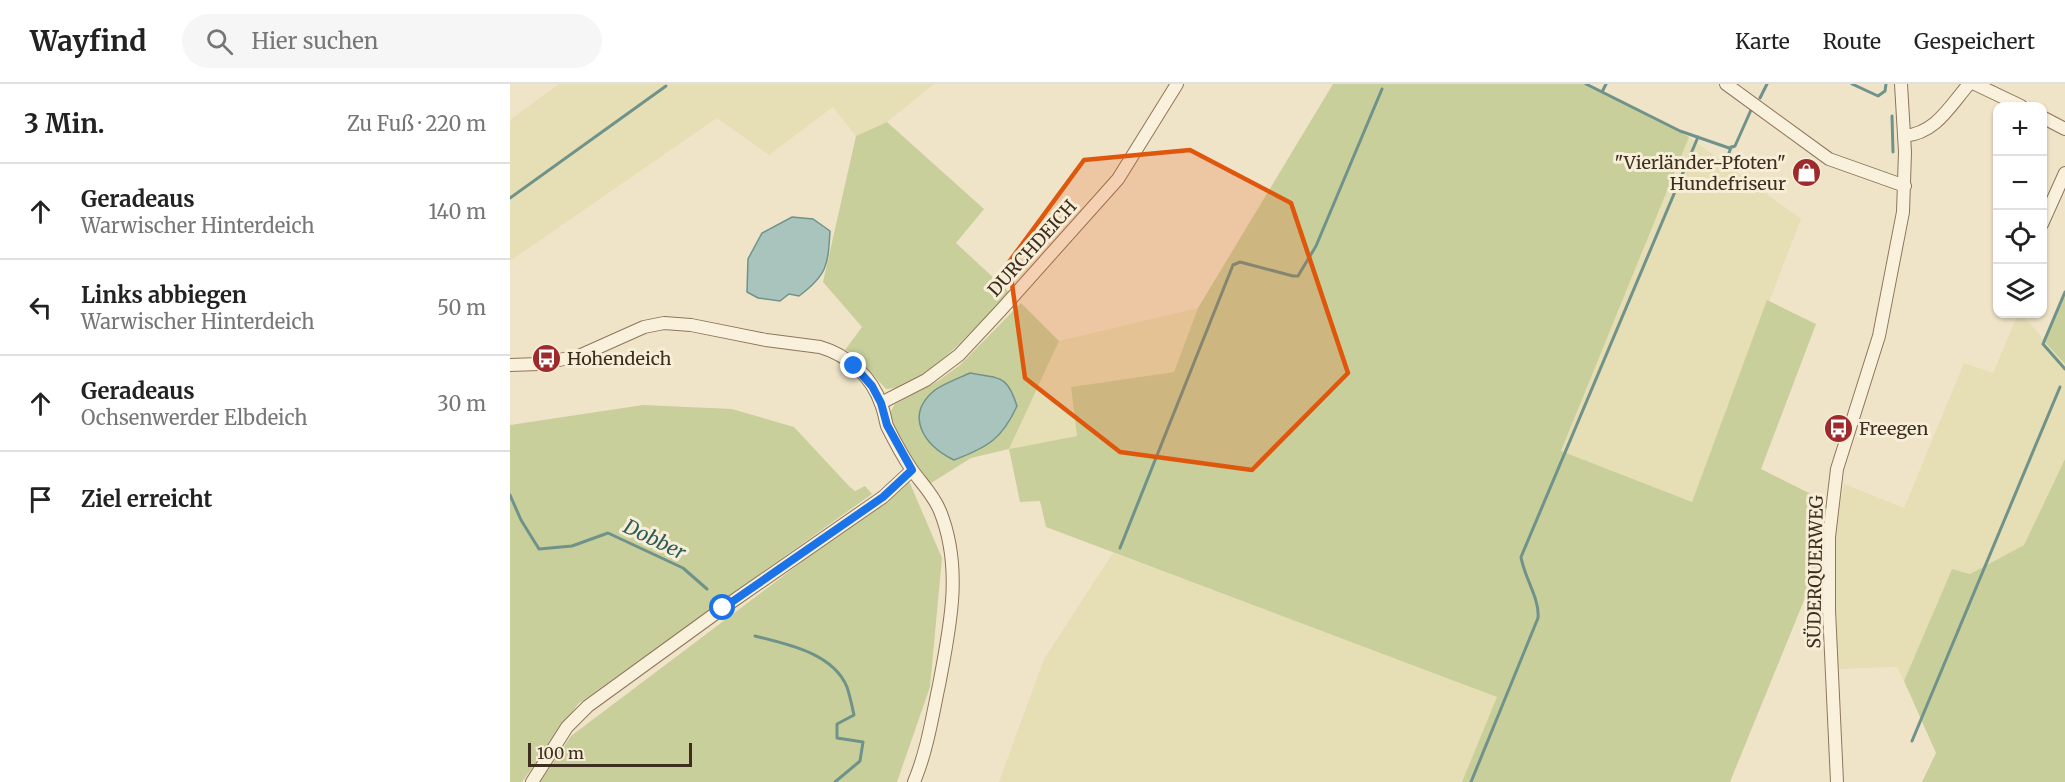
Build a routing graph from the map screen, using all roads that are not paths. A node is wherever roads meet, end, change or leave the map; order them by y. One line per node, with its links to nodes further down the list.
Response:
1 (1177, 84): 14 (street, DURCHDEICH)
2 (1726, 84): 11 (street)
3 (1900, 84): 9 (street, SÜDERQUERWEG)
4 (1969, 84): 9 (street)
5 (1976, 84): 6 (street)
6 (2013, 102)
7 (2047, 119): 8 (street)
8 (2065, 129)
9 (1904, 136): 11 (street, SÜDERQUERWEG)
10 (2065, 173): 12 (street)
11 (1905, 186): 18 (street, SÜDERQUERWEG)
12 (2047, 215)
13 (510, 365): 14 (street)
14 (881, 403): 15 (street)
15 (912, 470): 16 (street); 17 (street)
16 (532, 782)
17 (914, 782)
18 (1837, 782)

